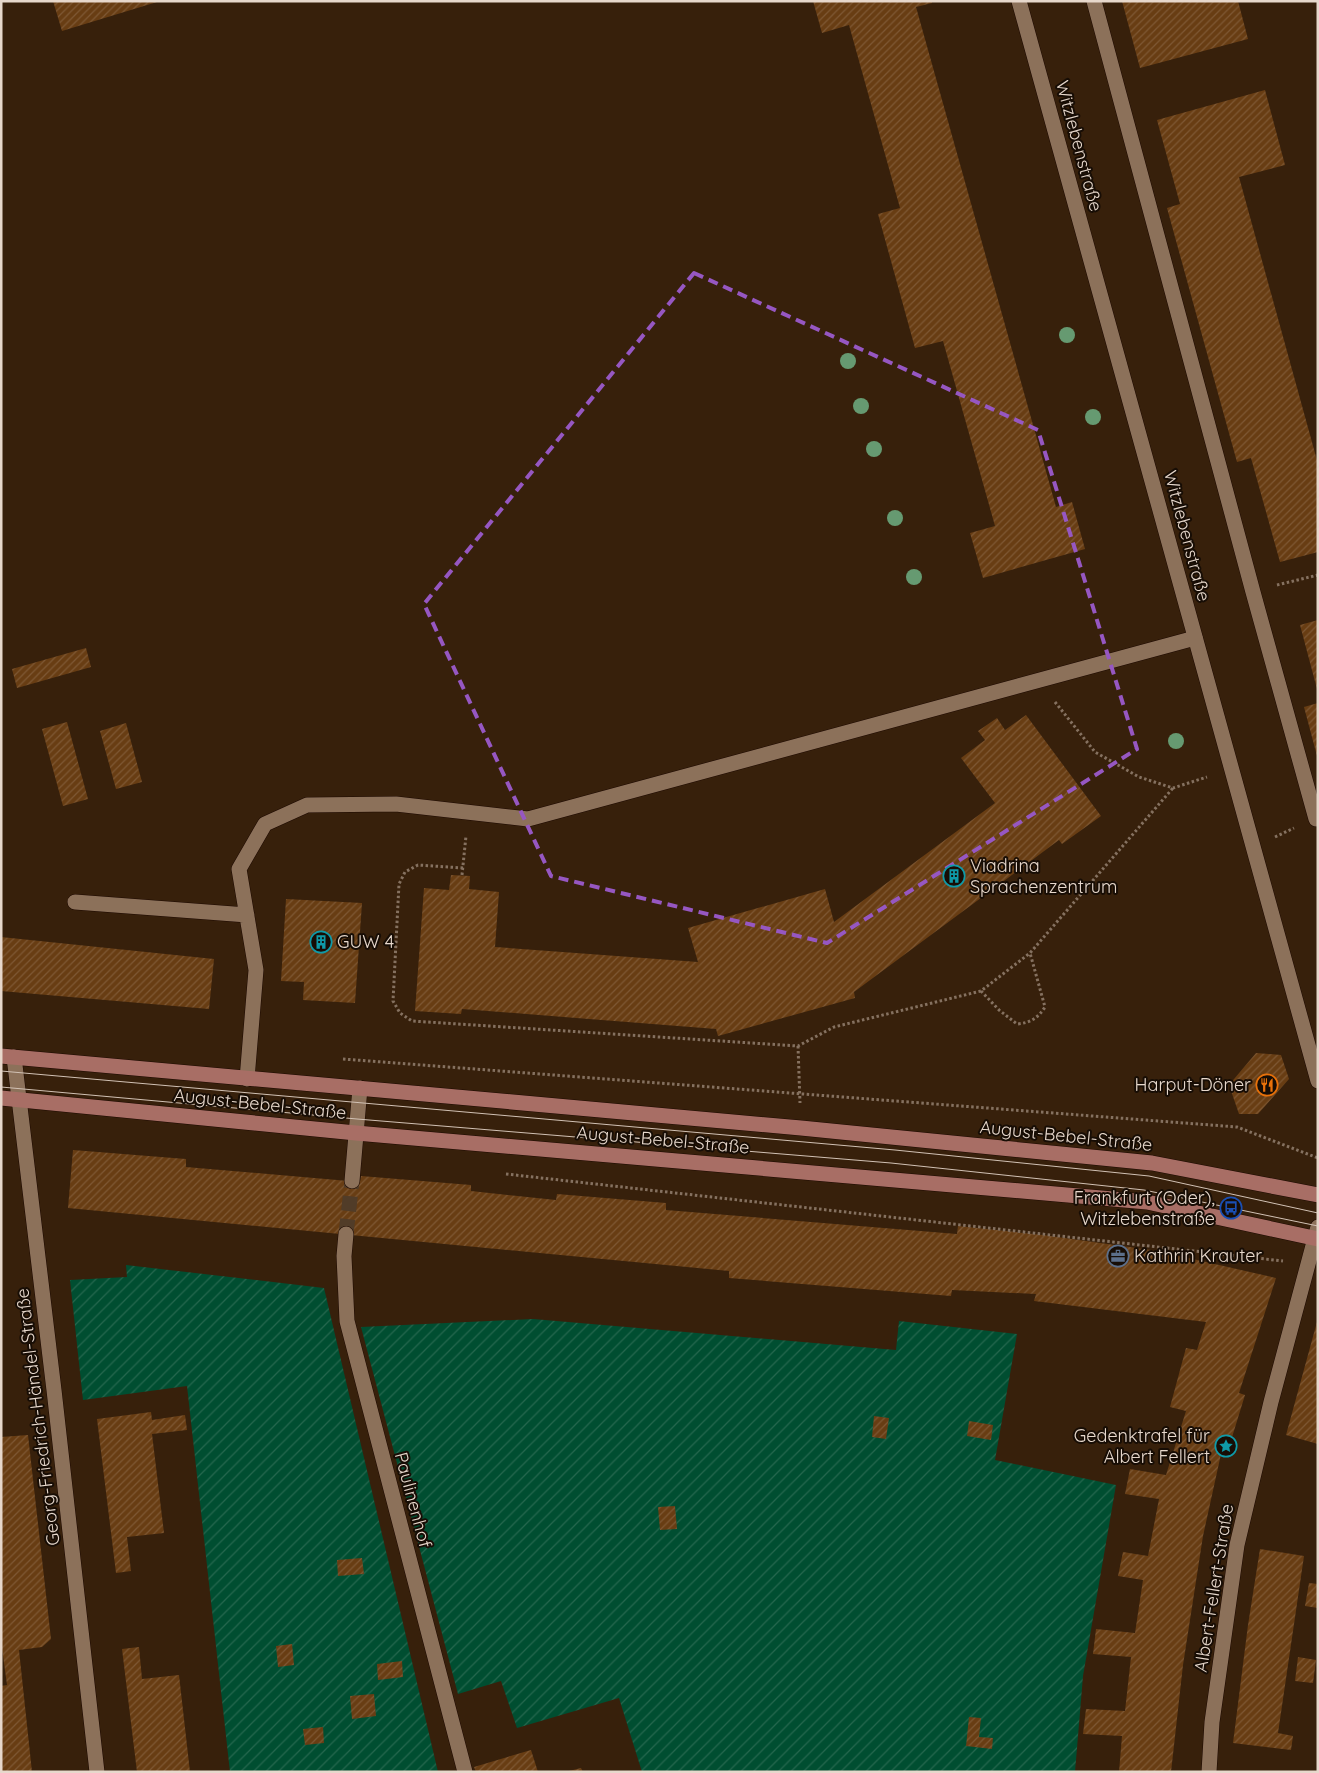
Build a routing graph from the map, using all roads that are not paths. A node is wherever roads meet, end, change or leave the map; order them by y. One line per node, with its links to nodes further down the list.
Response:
1 (1019, 1): 3 (street, Witzlebenstraße)
2 (1094, 1): 4 (street)
3 (1195, 638): 6 (street); 9 (street, Witzlebenstraße)
4 (1317, 819)
5 (75, 902): 6 (street)
6 (247, 915): 8 (street)
7 (8, 1057): 8 (street, August-Bebel-Straße); 12 (street, Georg-Friedrich-Händel-Straße)
8 (246, 1078): 10 (street, August-Bebel-Straße)
9 (1318, 1081)
10 (360, 1088): 13 (street); 15 (street, August-Bebel-Straße)
11 (1, 1098): 12 (street, August-Bebel-Straße)
12 (20, 1099): 13 (street, August-Bebel-Straße); 18 (street, Georg-Friedrich-Händel-Straße)
13 (356, 1133): 14 (street); 17 (street, August-Bebel-Straße)
14 (352, 1181)
15 (1318, 1195)
16 (346, 1234): 19 (street, Paulinenhof)
17 (1317, 1235): 20 (street, Albert-Fellert-Straße)
18 (97, 1772)
19 (465, 1772)
20 (1209, 1772)

